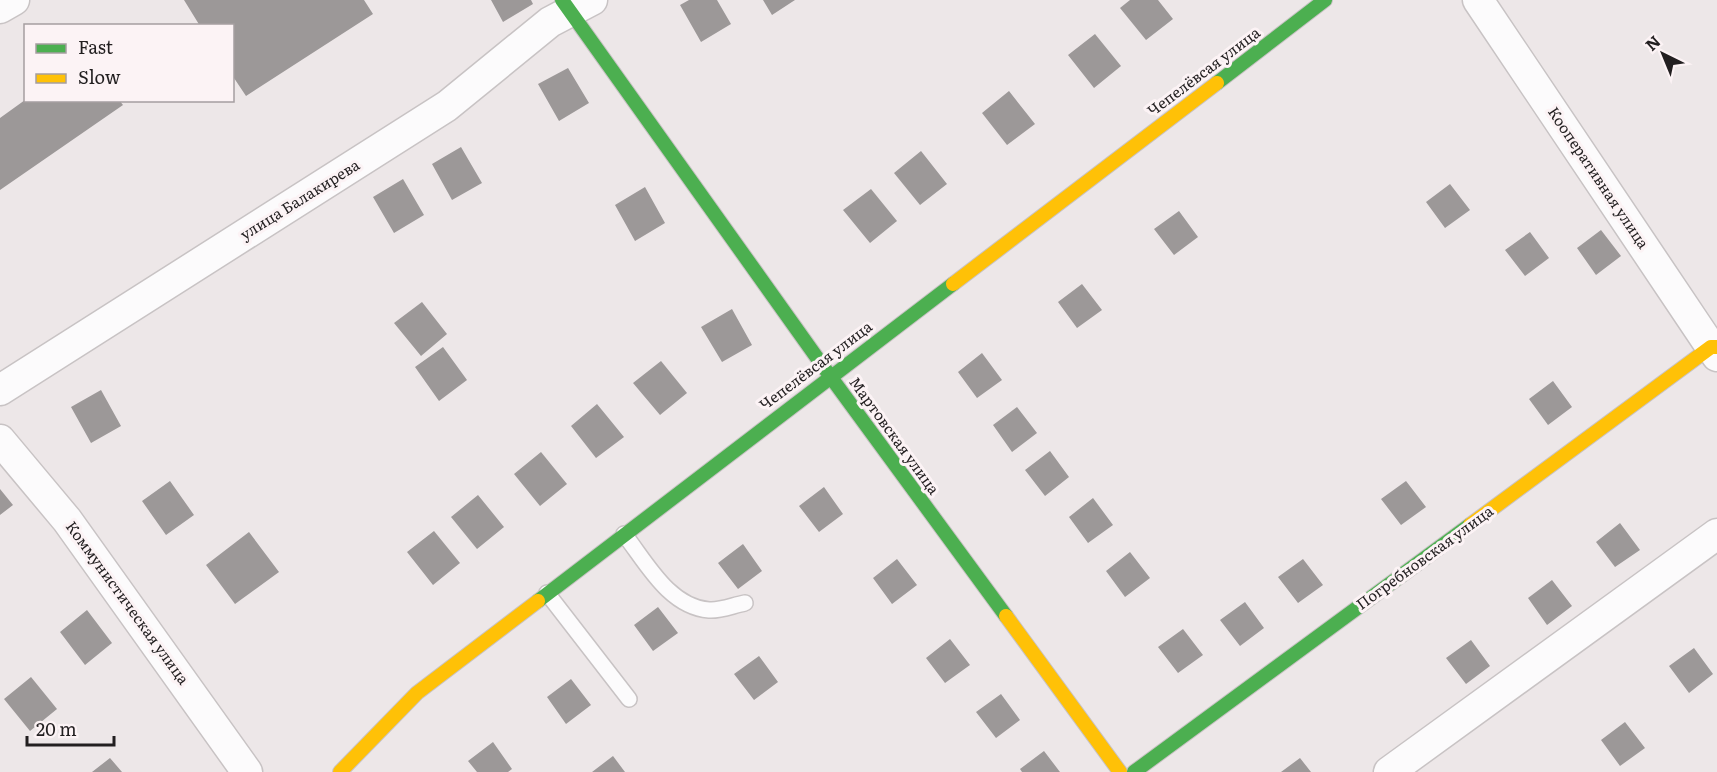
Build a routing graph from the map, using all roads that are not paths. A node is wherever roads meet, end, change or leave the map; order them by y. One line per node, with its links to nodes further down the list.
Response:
1 (14, 0): 5 (street)
2 (1325, 0): 7 (street, Чепелёвсая улица)
3 (1478, 0): 6 (street, Кооперативная улица)
4 (575, 4): 7 (street, Мартовская улица); 8 (street, улица Балакирева)
5 (0, 8)
6 (1715, 350): 18 (street, Погребновская улица)
7 (830, 376): 10 (street, Чепелёвсая улица); 17 (street, Мартовская улица)
8 (0, 390)
9 (0, 440): 15 (street, Коммунистическая улица)
10 (624, 534): 12 (street, Чепелёвсая улица); 13 (lane)
11 (1717, 534): 19 (street)
12 (547, 593): 14 (lane); 16 (street, Чепелёвсая улица)
13 (745, 603)
14 (629, 699)
15 (247, 772)
16 (340, 772)
17 (1120, 772)
18 (1134, 772)
19 (1389, 772)

